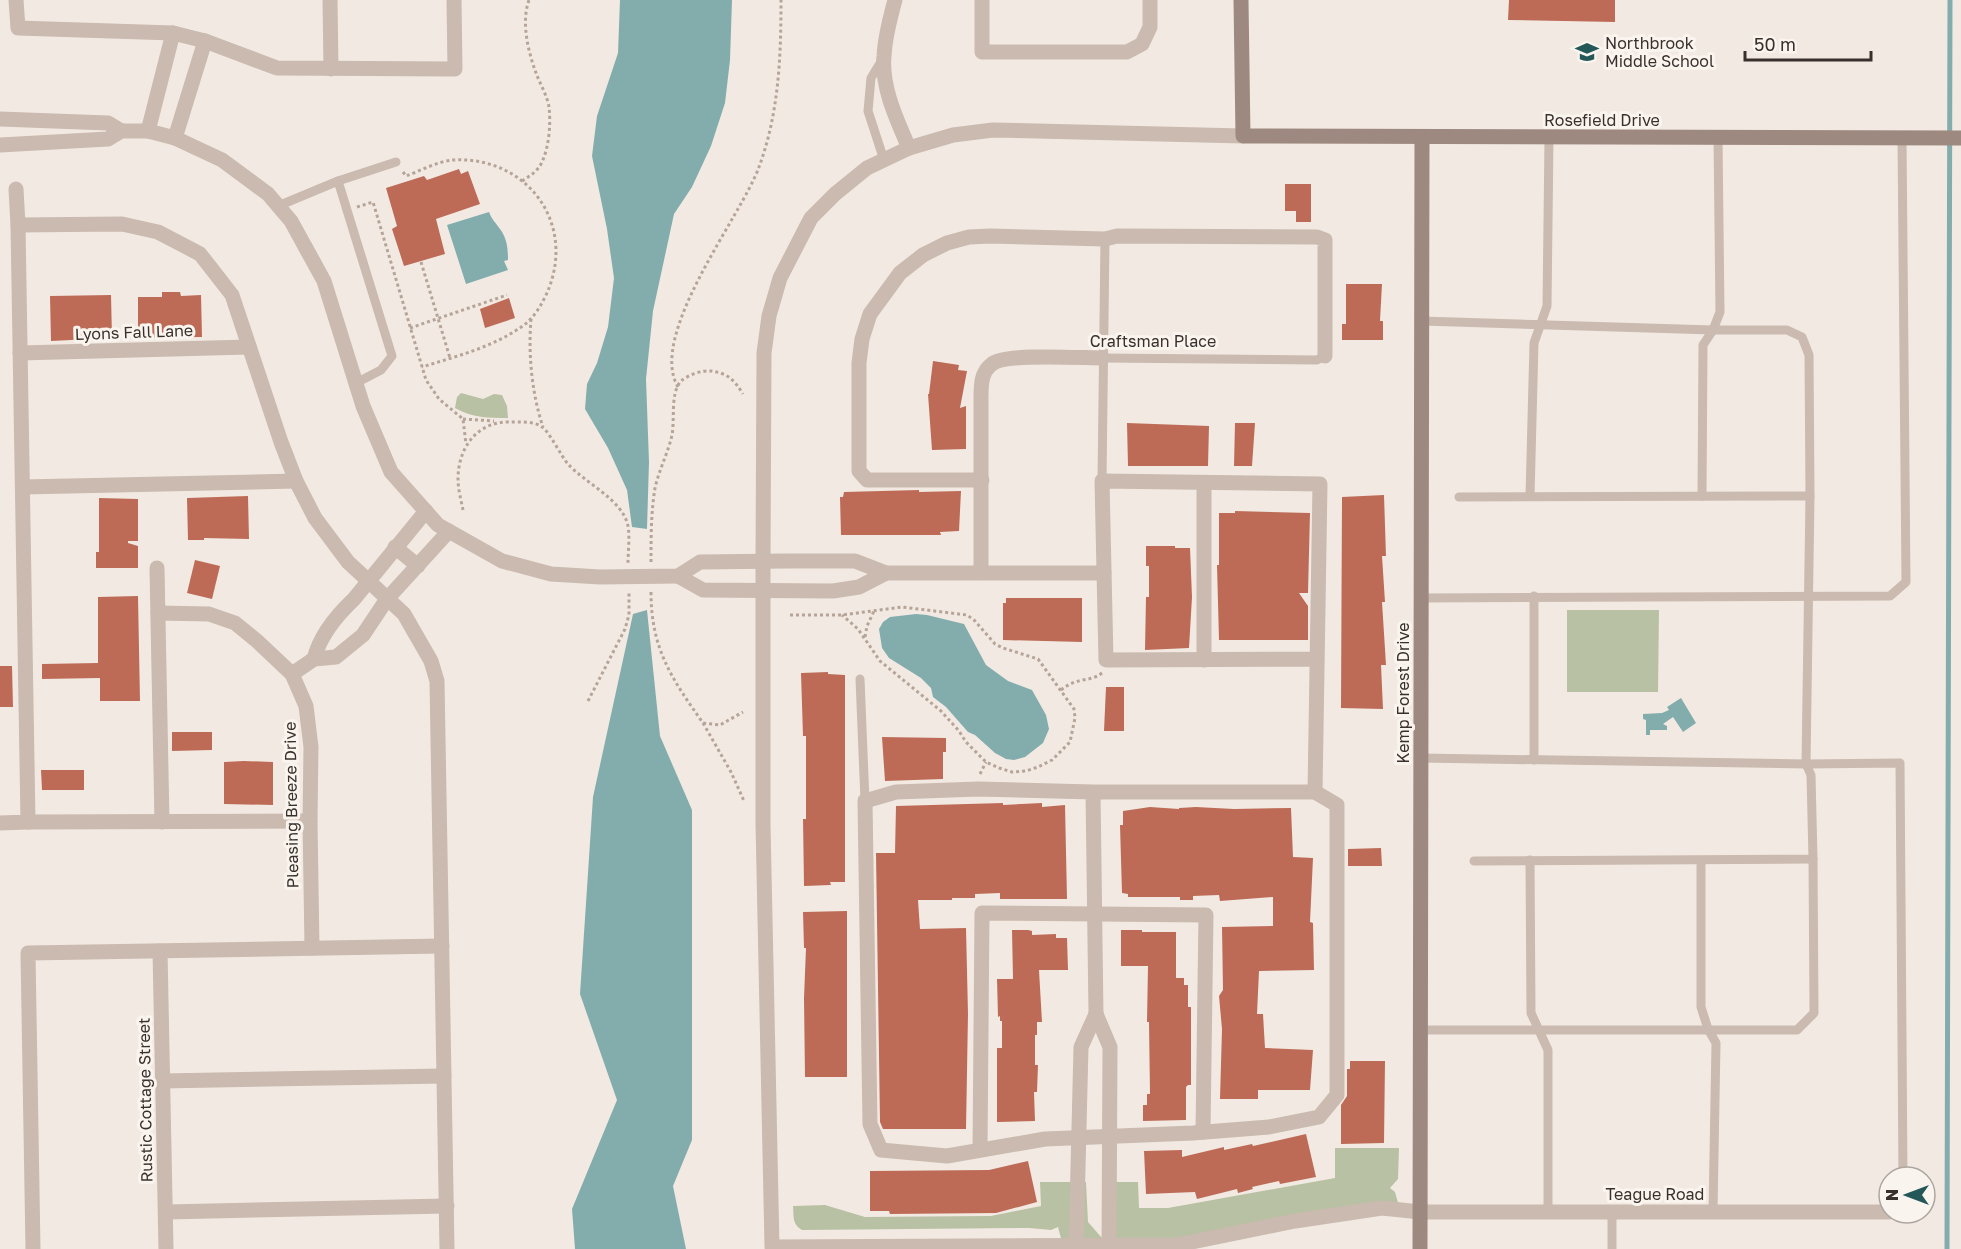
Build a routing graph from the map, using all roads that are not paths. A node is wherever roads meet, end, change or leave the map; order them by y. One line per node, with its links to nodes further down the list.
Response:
1 (16, 0): 8 (street)
2 (330, 0): 11 (street)
3 (454, 0): 11 (street)
4 (895, 0): 10 (street)
5 (982, 0): 6 (street)
6 (1150, 0)
7 (1241, 0): 15 (street)
8 (173, 33): 9 (street); 14 (street)
9 (205, 41): 11 (street); 17 (street)
10 (884, 58): 23 (street); 24 (lane)
11 (331, 69)
12 (0, 119): 13 (street)
13 (122, 131): 14 (street); 22 (street)
14 (148, 131): 17 (street)
15 (1243, 136): 16 (street, Rosefield Drive); 23 (street)
16 (1422, 137): 18 (street, Rosefield Drive); 31 (street, Kemp Forest Drive)
17 (175, 138): 28 (street)
18 (1549, 138): 19 (street, Rosefield Drive); 32 (lane)
19 (1718, 138): 20 (street, Rosefield Drive); 33 (lane)
20 (1902, 138): 21 (street, Rosefield Drive); 61 (lane)
21 (1961, 138)
22 (0, 145)
23 (909, 148): 24 (street)
24 (884, 160): 51 (street)
25 (396, 162): 26 (lane)
26 (338, 181): 28 (lane); 38 (lane)
27 (16, 189): 29 (street)
28 (278, 206): 38 (street)
29 (18, 225): 34 (street); 35 (street)
30 (1105, 239): 36 (street); 37 (lane); 39 (street)
31 (1422, 321): 32 (lane); 62 (street, Kemp Forest Drive)
32 (1542, 324): 33 (lane); 44 (lane)
33 (1713, 330): 45 (lane); 46 (lane)
34 (249, 347): 35 (street, Lyons Fall Lane); 40 (street)
35 (21, 353): 43 (street)
36 (1324, 356): 37 (lane, Craftsman Place)
37 (1102, 358): 39 (street, Craftsman Place); 41 (lane)
38 (356, 383): 48 (street)
39 (982, 480): 54 (street)
40 (296, 481): 43 (street); 58 (street)
41 (1102, 481): 42 (street); 56 (street)
42 (1204, 483): 66 (street); 67 (street)
43 (23, 487): 77 (street)
44 (1530, 496): 45 (lane); 47 (lane)
45 (1702, 496): 46 (lane)
46 (1810, 496): 61 (lane)
47 (1459, 497)
48 (426, 511): 49 (street); 50 (street)
49 (449, 531): 52 (street); 57 (street)
50 (395, 548): 52 (street); 58 (street)
51 (762, 562): 55 (street); 57 (street); 59 (street)
52 (417, 566): 63 (street)
53 (157, 568): 64 (street)
54 (981, 572): 55 (street); 56 (street)
55 (886, 573): 59 (street)
56 (1104, 573): 67 (street)
57 (678, 576): 59 (street)
58 (368, 581): 63 (street); 65 (street)
59 (763, 591): 108 (street)
60 (1534, 596): 61 (lane); 62 (lane); 71 (lane)
61 (1809, 596): 72 (lane)
62 (1421, 598): 70 (street, Kemp Forest Drive)
63 (387, 599): 65 (street); 85 (street)
64 (159, 613): 68 (street, Pleasing Breeze Drive); 78 (street)
65 (314, 659): 68 (street)
66 (1317, 659): 67 (street); 74 (street)
67 (1204, 660)
68 (292, 674): 76 (street, Pleasing Breeze Drive)
69 (860, 679): 75 (lane)
70 (1421, 758): 71 (lane); 90 (street, Kemp Forest Drive)
71 (1534, 760): 72 (lane)
72 (1806, 764): 81 (lane); 98 (lane)
73 (1093, 792): 74 (street); 75 (street); 84 (street)
74 (1315, 792): 94 (street)
75 (865, 801): 97 (street)
76 (310, 821): 78 (street); 86 (street, Pleasing Breeze Drive)
77 (28, 822): 78 (street); 79 (street)
78 (162, 822)
79 (0, 823)
80 (1530, 860): 82 (lane); 83 (lane); 91 (lane)
81 (1813, 860): 83 (lane); 89 (lane)
82 (1474, 861)
83 (1701, 861): 89 (lane)
84 (1095, 914): 88 (street); 94 (street); 97 (street)
85 (442, 946): 86 (street); 92 (street)
86 (312, 948): 87 (street)
87 (160, 951): 93 (street, Rustic Cottage Street); 109 (street)
88 (1096, 1014): 95 (street); 96 (street)
89 (1708, 1029): 91 (lane); 104 (lane)
90 (1420, 1030): 91 (lane); 101 (street, Kemp Forest Drive)
91 (1538, 1031): 102 (lane)
92 (444, 1076): 93 (street); 99 (street)
93 (162, 1081): 100 (street, Rustic Cottage Street)
94 (1203, 1132): 96 (street)
95 (1078, 1137): 96 (street); 97 (street); 106 (street)
96 (1108, 1137): 107 (street)
97 (980, 1150)
98 (1903, 1165)
99 (447, 1206): 100 (street); 111 (street)
100 (166, 1212): 110 (street, Rustic Cottage Street)
101 (1420, 1212): 102 (street, Teague Road); 107 (street, Teague Road); 112 (street, Kemp Forest Drive)
102 (1548, 1212): 103 (street, Teague Road)
103 (1612, 1212): 104 (street, Teague Road); 113 (lane)
104 (1713, 1212): 105 (street, Teague Road)
105 (1877, 1212)
106 (1076, 1247): 107 (street, Teague Road); 108 (street, Teague Road)
107 (1109, 1247)
108 (772, 1248)
109 (33, 1249)
110 (166, 1249)
111 (447, 1249)
112 (1420, 1249)
113 (1612, 1249)

